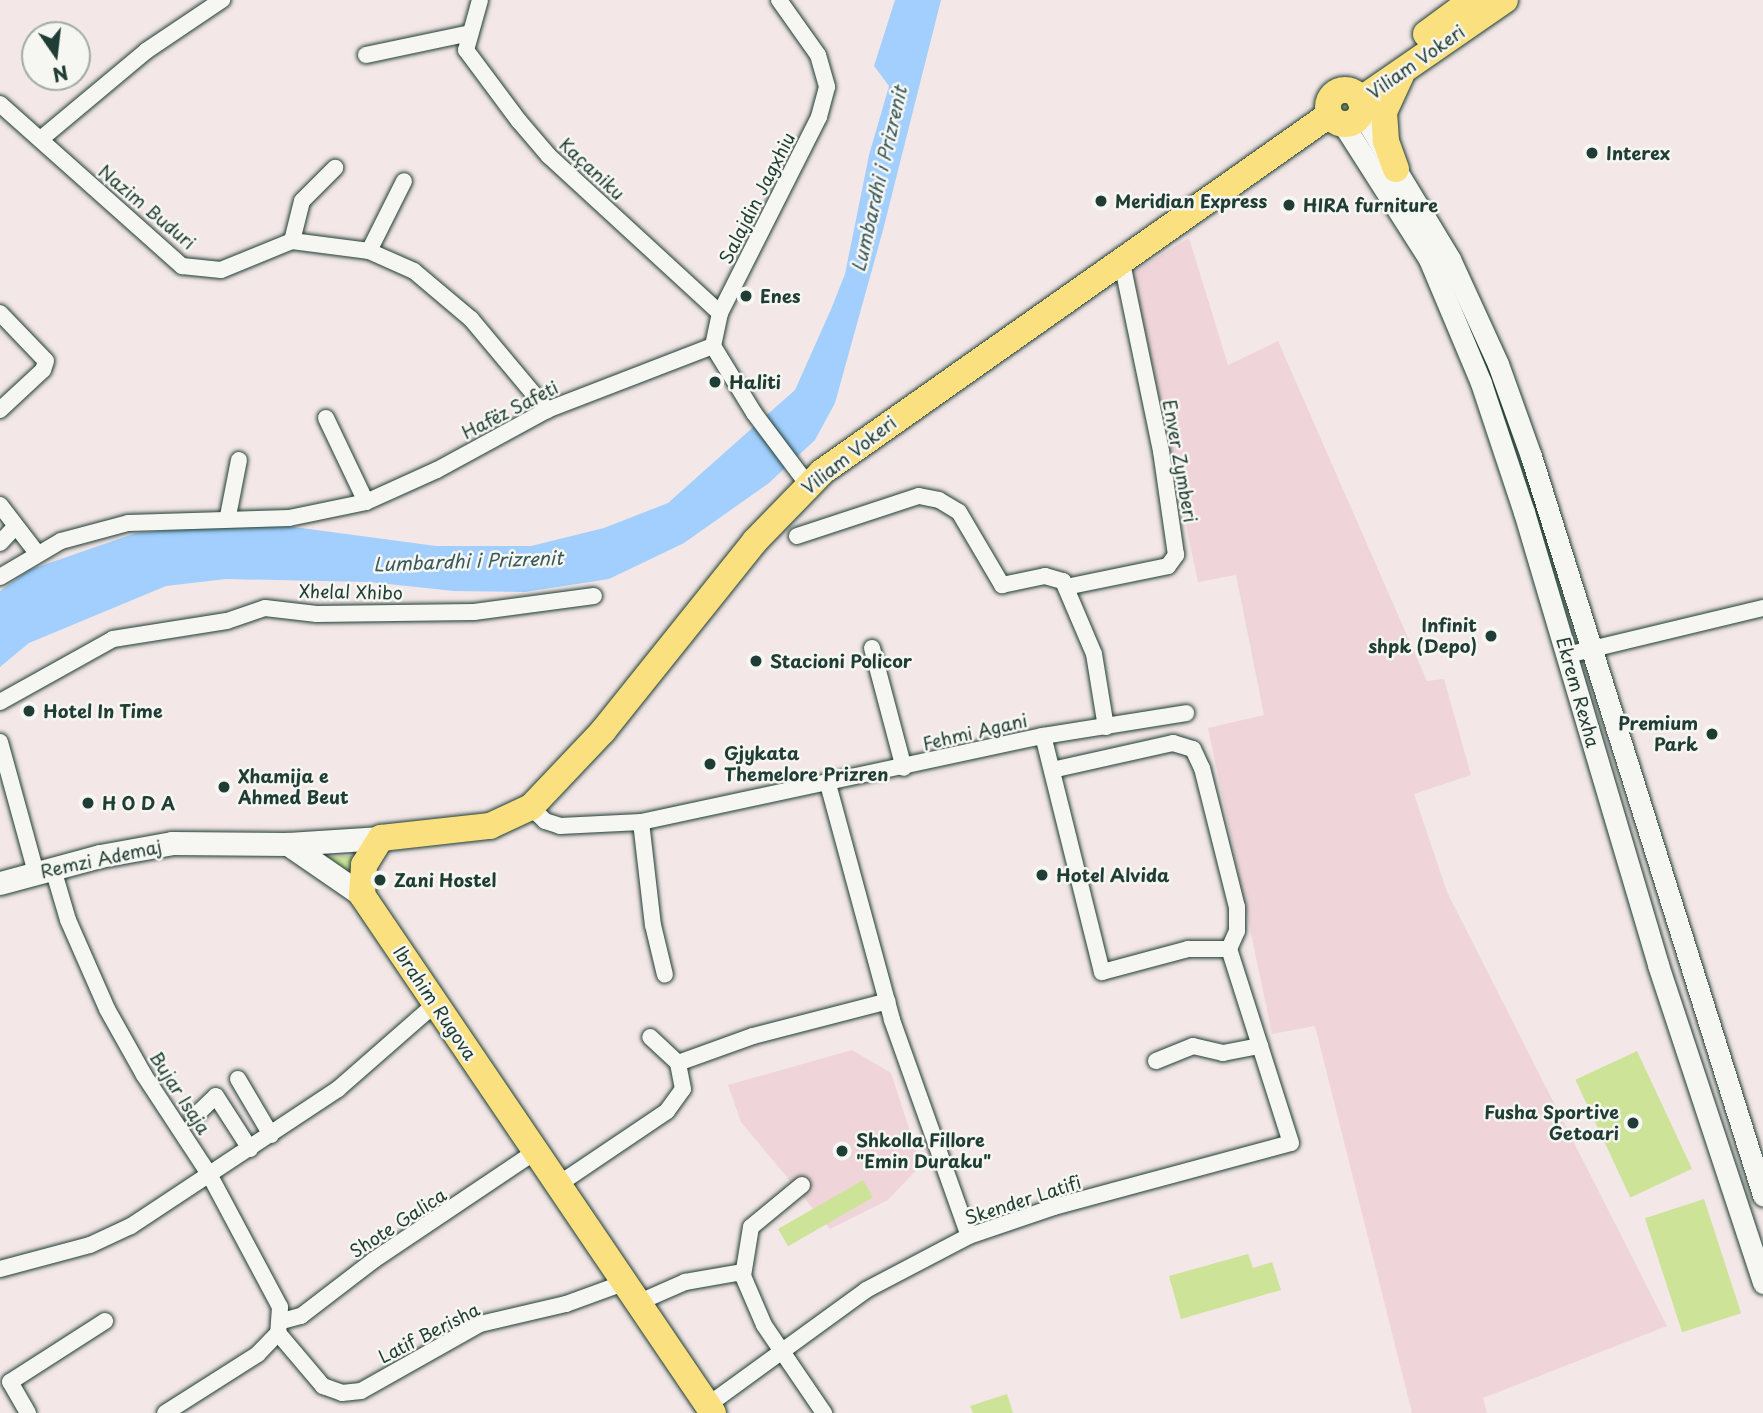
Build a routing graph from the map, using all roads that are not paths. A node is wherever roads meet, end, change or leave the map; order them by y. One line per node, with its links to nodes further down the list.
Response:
1 (480, 0): 6 (street, Kaçaniku)
2 (779, 0): 19 (street, Salajdin Jagxhiu)
3 (1472, 0): 10 (main road, Viliam Vokeri)
4 (1505, 0): 8 (main road, Viliam Vokeri)
5 (216, 2): 11 (street)
6 (470, 33): 7 (street); 19 (street, Kaçaniku)
7 (366, 55)
8 (1404, 71): 10 (main road, Viliam Vokeri); 13 (main road)
9 (0, 104): 11 (street, Nazim Buduri)
10 (1348, 108): 13 (street, Ekrem Rexha); 17 (main road, Viliam Vokeri); 39 (street, Ekrem Rexha)
11 (42, 138): 15 (street, Nazim Buduri)
12 (335, 168): 15 (street)
13 (1396, 169): 38 (street, Ekrem Rexha)
14 (404, 181): 16 (street)
15 (292, 241): 16 (street, Nazim Buduri)
16 (369, 251): 22 (street, Nazim Buduri)
17 (1121, 258): 25 (main road, Viliam Vokeri); 34 (street, Enver Zymberi)
18 (0, 313): 21 (street)
19 (720, 313): 20 (street, Salajdin Jagxhiu)
20 (713, 346): 22 (street, Hafëz Safeti); 25 (street)
21 (0, 410)
22 (547, 410): 26 (street, Hafëz Safeti)
23 (326, 418): 26 (street)
24 (239, 460): 28 (street)
25 (802, 478): 48 (main road, Viliam Vokeri)
26 (366, 502): 28 (street, Hafëz Safeti)
27 (0, 505): 29 (street)
28 (228, 516): 32 (street, Hafëz Safeti)
29 (16, 526): 31 (street); 32 (street)
30 (797, 536): 34 (street)
31 (0, 543)
32 (37, 553): 33 (street, Hafëz Safeti)
33 (0, 578)
34 (1066, 587): 42 (street)
35 (594, 596): 40 (street, Xhelal Xhibo)
36 (1763, 608): 38 (street)
37 (872, 648): 45 (street)
38 (1592, 649): 39 (street); 71 (street, Ekrem Rexha)
39 (1567, 655): 75 (street, Ekrem Rexha)
40 (0, 702)
41 (1186, 713): 42 (street, Fehmi Agani)
42 (1106, 727): 43 (street, Fehmi Agani)
43 (1043, 736): 45 (street, Fehmi Agani); 46 (street)
44 (0, 742): 52 (street)
45 (904, 768): 47 (street, Fehmi Agani)
46 (1052, 770): 55 (street); 55 (street)
47 (828, 784): 49 (street, Fehmi Agani); 57 (street)
48 (531, 807): 49 (street, Fehmi Agani); 50 (main road, Viliam Vokeri)
49 (641, 822): 56 (street)
50 (381, 838): 51 (main road, Viliam Vokeri); 54 (main road)
51 (288, 844): 52 (main road, Remzi Ademaj); 54 (main road, Ibrahim Rugova)
52 (44, 871): 53 (main road, Remzi Ademaj); 68 (street, Bujar Isaja)
53 (0, 883)
54 (362, 895): 58 (main road, Ibrahim Rugova)
55 (1230, 950): 60 (street, Skender Latifi)
56 (665, 975)
57 (888, 1001): 62 (street); 72 (street)
58 (435, 1004): 65 (street); 67 (main road, Ibrahim Rugova)
59 (650, 1037): 62 (street)
60 (1260, 1046): 61 (street); 72 (street, Skender Latifi)
61 (1156, 1061)
62 (678, 1063): 70 (street)
63 (238, 1079): 65 (street)
64 (194, 1117): 66 (street)
65 (271, 1135): 66 (street)
66 (250, 1149): 68 (street)
67 (535, 1152): 70 (main road, Ibrahim Rugova); 78 (street, Shote Galica)
68 (209, 1174): 73 (street); 78 (street, Bujar Isaja)
69 (802, 1185): 74 (street)
70 (556, 1186): 76 (main road, Ibrahim Rugova)
71 (1763, 1195)
72 (969, 1236): 79 (street, Skender Latifi)
73 (0, 1269)
74 (743, 1272): 76 (street, Latif Berisha); 79 (street)
75 (1763, 1283)
76 (628, 1294): 78 (street, Latif Berisha); 80 (main road, Ibrahim Rugova)
77 (105, 1321): 81 (street)
78 (280, 1327): 82 (street, Shote Galica)
79 (782, 1350): 80 (street, Skender Latifi); 83 (street)
80 (710, 1409)
81 (28, 1413)
82 (164, 1413)
83 (824, 1413)

